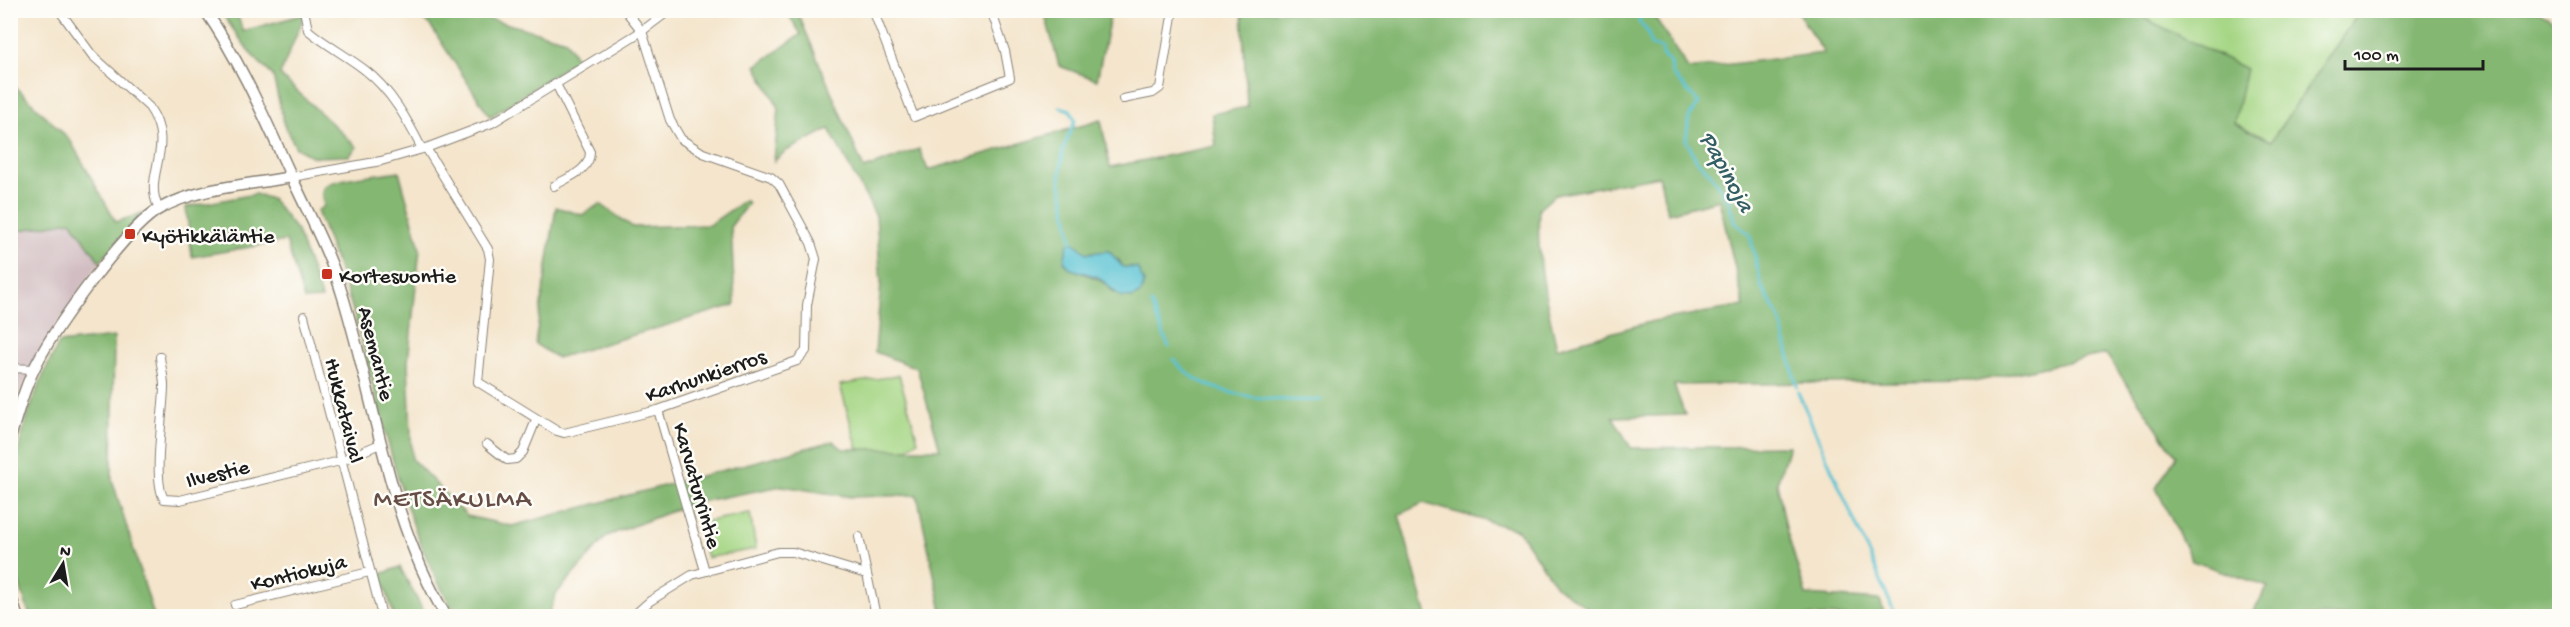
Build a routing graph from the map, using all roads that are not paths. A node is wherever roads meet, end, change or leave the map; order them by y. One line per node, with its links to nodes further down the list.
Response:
1 (59, 10): 15 (street)
2 (205, 10): 13 (main road, Asemantie)
3 (625, 10): 9 (street)
4 (670, 10): 9 (street)
5 (873, 10): 6 (street)
6 (991, 10)
7 (1173, 10): 11 (street)
8 (305, 12): 12 (street)
9 (642, 32): 10 (street); 20 (street, Karhunkierros)
10 (556, 84): 12 (street); 14 (street)
11 (1123, 99)
12 (424, 149): 13 (street); 21 (street, Karhunkierros)
13 (291, 177): 15 (main road); 23 (main road, Asemantie)
14 (554, 186)
15 (159, 209): 19 (main road)
16 (304, 316): 25 (street, Hukkataival)
17 (160, 357): 25 (street, Ilvestie)
18 (10, 369): 19 (street)
19 (34, 369): 22 (main road)
20 (658, 410): 21 (street, Karhunkierros); 27 (street, Karvaturrintie)
21 (536, 420): 24 (street)
22 (10, 438)
23 (380, 444): 25 (street, Ilvestie); 34 (main road, Asemantie)
24 (486, 444)
25 (340, 461): 28 (street, Hukkataival)
26 (859, 537): 29 (street)
27 (705, 571): 29 (street); 35 (street)
28 (369, 572): 31 (street, Kontiokuja); 33 (street, Hukkataival)
29 (866, 574): 36 (street)
30 (10, 593): 32 (main road)
31 (235, 605)
32 (18, 616)
33 (382, 616)
34 (446, 616)
35 (633, 616)
36 (876, 616)

